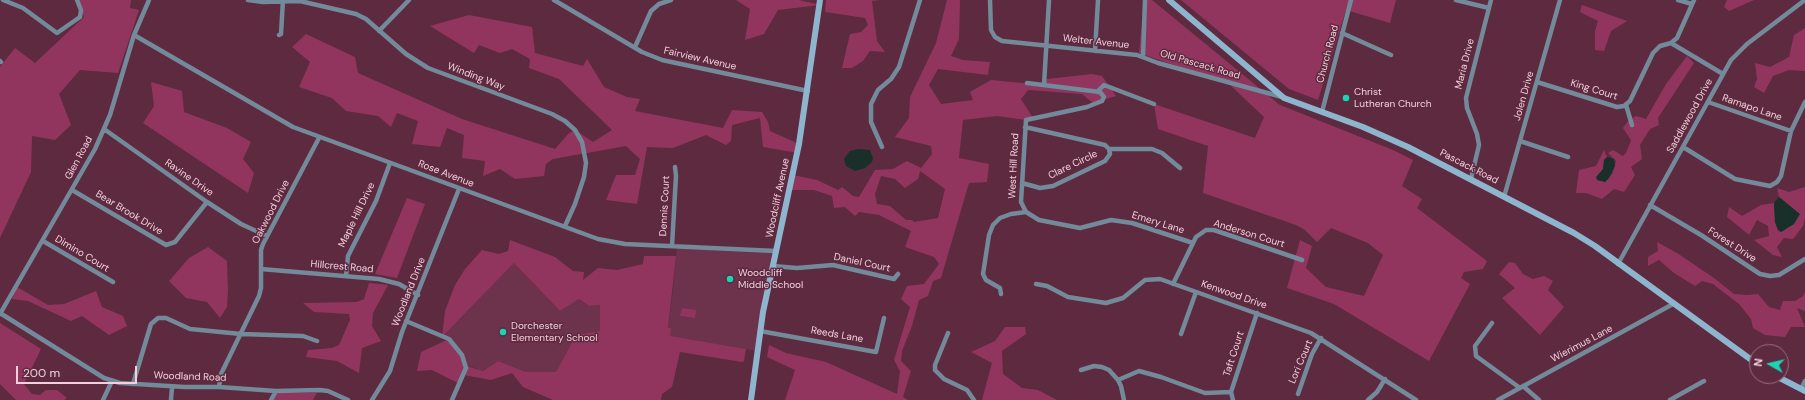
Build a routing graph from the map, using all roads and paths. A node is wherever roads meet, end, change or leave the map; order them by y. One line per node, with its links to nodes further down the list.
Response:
1 (4, 0): 2 (street)
2 (77, 0)
3 (149, 0): 27 (street, Glen Road)
4 (248, 0): 5 (street, Winding Way)
5 (283, 0): 22 (street, Winding Way); 28 (street)
6 (409, 0): 25 (street)
7 (554, 0): 31 (street, Fairview Avenue)
8 (671, 0): 31 (street)
9 (820, 0): 39 (street, Woodcliff Avenue)
10 (920, 0): 53 (street)
11 (990, 0): 30 (street, Welter Avenue)
12 (1049, 0): 30 (street)
13 (1098, 0): 32 (street)
14 (1145, 0): 34 (street)
15 (1169, 0): 41 (street, Pascack Road)
16 (1351, 0): 26 (street, Church Road)
17 (1456, 0): 24 (street)
18 (1491, 0): 24 (street, Maria Drive)
19 (1560, 0): 36 (street, Jolen Drive)
20 (1678, 0): 23 (street)
21 (1805, 0): 35 (street, Saddlewood Drive)
22 (310, 2): 25 (street, Winding Way)
23 (1693, 2): 29 (street)
24 (1489, 8): 60 (street, Maria Drive)
25 (379, 31): 68 (street, Winding Way)
26 (1342, 33): 33 (street); 46 (street, Church Road)
27 (134, 35): 49 (street, Glen Road); 51 (street, Rose Avenue)
28 (278, 35)
29 (1671, 43): 35 (street); 45 (street)
30 (1047, 45): 32 (street, Welter Avenue); 38 (street)
31 (635, 47): 39 (street, Fairview Avenue)
32 (1095, 51): 34 (street, Welter Avenue)
33 (1391, 55)
34 (1143, 57): 41 (street, Old Pascack Road)
35 (1723, 74): 42 (street, Saddlewood Drive)
36 (1537, 82): 45 (street, King Court); 52 (street, Jolen Drive)
37 (1027, 83): 38 (street)
38 (1044, 85): 40 (street)
39 (808, 91): 73 (street, Woodcliff Avenue)
40 (1097, 92): 44 (street); 48 (street, West Hill Road)
41 (1284, 98): 46 (street, Pascack Road)
42 (1708, 102): 50 (street, Ramapo Lane); 54 (street, Saddlewood Drive)
43 (1805, 102): 50 (street)
44 (1154, 104)
45 (1626, 105): 47 (street, King Court)
46 (1322, 112): 60 (street, Pascack Road)
47 (1632, 125)
48 (1025, 127): 55 (street, Clare Circle); 61 (street, West Hill Road)
49 (104, 129): 63 (street, Glen Road); 65 (street, Ravine Drive)
50 (1791, 131): 54 (street)
51 (319, 138): 57 (street, Rose Avenue); 69 (street, Oakwood Drive)
52 (1520, 141): 56 (street); 64 (street, Jolen Drive)
53 (882, 147)
54 (1683, 147): 66 (street, Saddlewood Drive)
55 (1108, 148): 59 (street); 61 (street, Clare Circle)
56 (1568, 157)
57 (390, 162): 62 (street, Rose Avenue); 80 (street, Maple Hill Drive)
58 (675, 167): 72 (street, Dennis Court)
59 (1180, 168)
60 (1471, 179): 64 (street, Pascack Road)
61 (1022, 183): 67 (street, West Hill Road)
62 (459, 189): 68 (street, Rose Avenue); 86 (street, Woodland Drive)
63 (72, 190): 65 (street, Bear Brook Drive); 70 (street, Glen Road)
64 (1504, 197): 76 (street, Pascack Road)
65 (207, 202): 69 (street, Ravine Drive)
66 (1650, 205): 74 (street, Forest Drive); 76 (street, Saddlewood Drive)
67 (1026, 212): 71 (street, Emery Lane); 85 (street, West Hill Road)
68 (565, 226): 72 (street, Rose Avenue)
69 (267, 236): 78 (street, Oakwood Drive)
70 (43, 240): 81 (street, Dimino Court); 88 (street, Glen Road)
71 (1193, 243): 75 (street, Anderson Court); 83 (street, Anderson Court)
72 (672, 246): 73 (street, Rose Avenue)
73 (776, 251): 77 (street, Woodcliff Avenue)
74 (1805, 259)
75 (1302, 260)
76 (1618, 264): 87 (street, Pascack Road)
77 (773, 266): 79 (street, Daniel Court); 93 (street, Woodcliff Avenue)
78 (261, 270): 80 (street, Hillcrest Road); 95 (street, Oakwood Drive)
79 (898, 274)
80 (346, 276): 86 (street, Hillcrest Road)
81 (112, 282)
82 (1036, 284): 83 (street, Kenwood Drive)
83 (1173, 284): 84 (street, Kenwood Drive)
84 (1196, 292): 89 (street, Kenwood Drive); 96 (street)
85 (1001, 294)
86 (418, 295): 91 (street, Woodland Drive)
87 (1673, 304): 99 (street, Pascack Road); 110 (street, Wierimus Lane)
88 (0, 313): 104 (street, Woodland Road)
89 (1257, 313): 97 (street, Kenwood Drive); 113 (street, Taft Court)
90 (884, 318): 93 (street, Reeds Lane)
91 (406, 321): 119 (street, Woodland Drive); 120 (street)
92 (1492, 323): 110 (street)
93 (760, 331): 121 (street, Woodcliff Avenue)
94 (948, 333): 122 (street)
95 (241, 334): 98 (street); 107 (street); 109 (street, Oakwood Drive)
96 (1181, 334)
97 (1320, 338): 101 (street, Kenwood Drive); 114 (street, Lori Court)
98 (317, 341)
99 (1749, 358)
100 (1081, 370): 102 (street)
101 (1385, 379): 125 (street); 126 (street, Kenwood Drive)
102 (1118, 380): 113 (street); 123 (street)
103 (1805, 380): 111 (street)
104 (112, 381): 107 (street, Woodland Road); 115 (street)
105 (1704, 381): 129 (street)
106 (1789, 383): 111 (street)
107 (133, 384): 108 (street, Woodland Road)
108 (172, 387): 109 (street, Woodland Road); 116 (street)
109 (219, 387): 112 (street, Woodland Road)
110 (1522, 387): 127 (street, Wierimus Lane); 128 (street)
111 (1803, 390)
112 (276, 391): 117 (street); 118 (street, Woodland Road)
113 (1231, 392): 124 (street, Taft Court)
114 (1298, 394)
115 (103, 400)
116 (171, 400)
117 (271, 400)
118 (348, 400)
119 (372, 400)
120 (452, 400)
121 (751, 400)
122 (974, 400)
123 (1124, 400)
124 (1233, 400)
125 (1368, 400)
126 (1416, 400)
127 (1498, 400)
128 (1538, 400)
129 (1670, 400)

